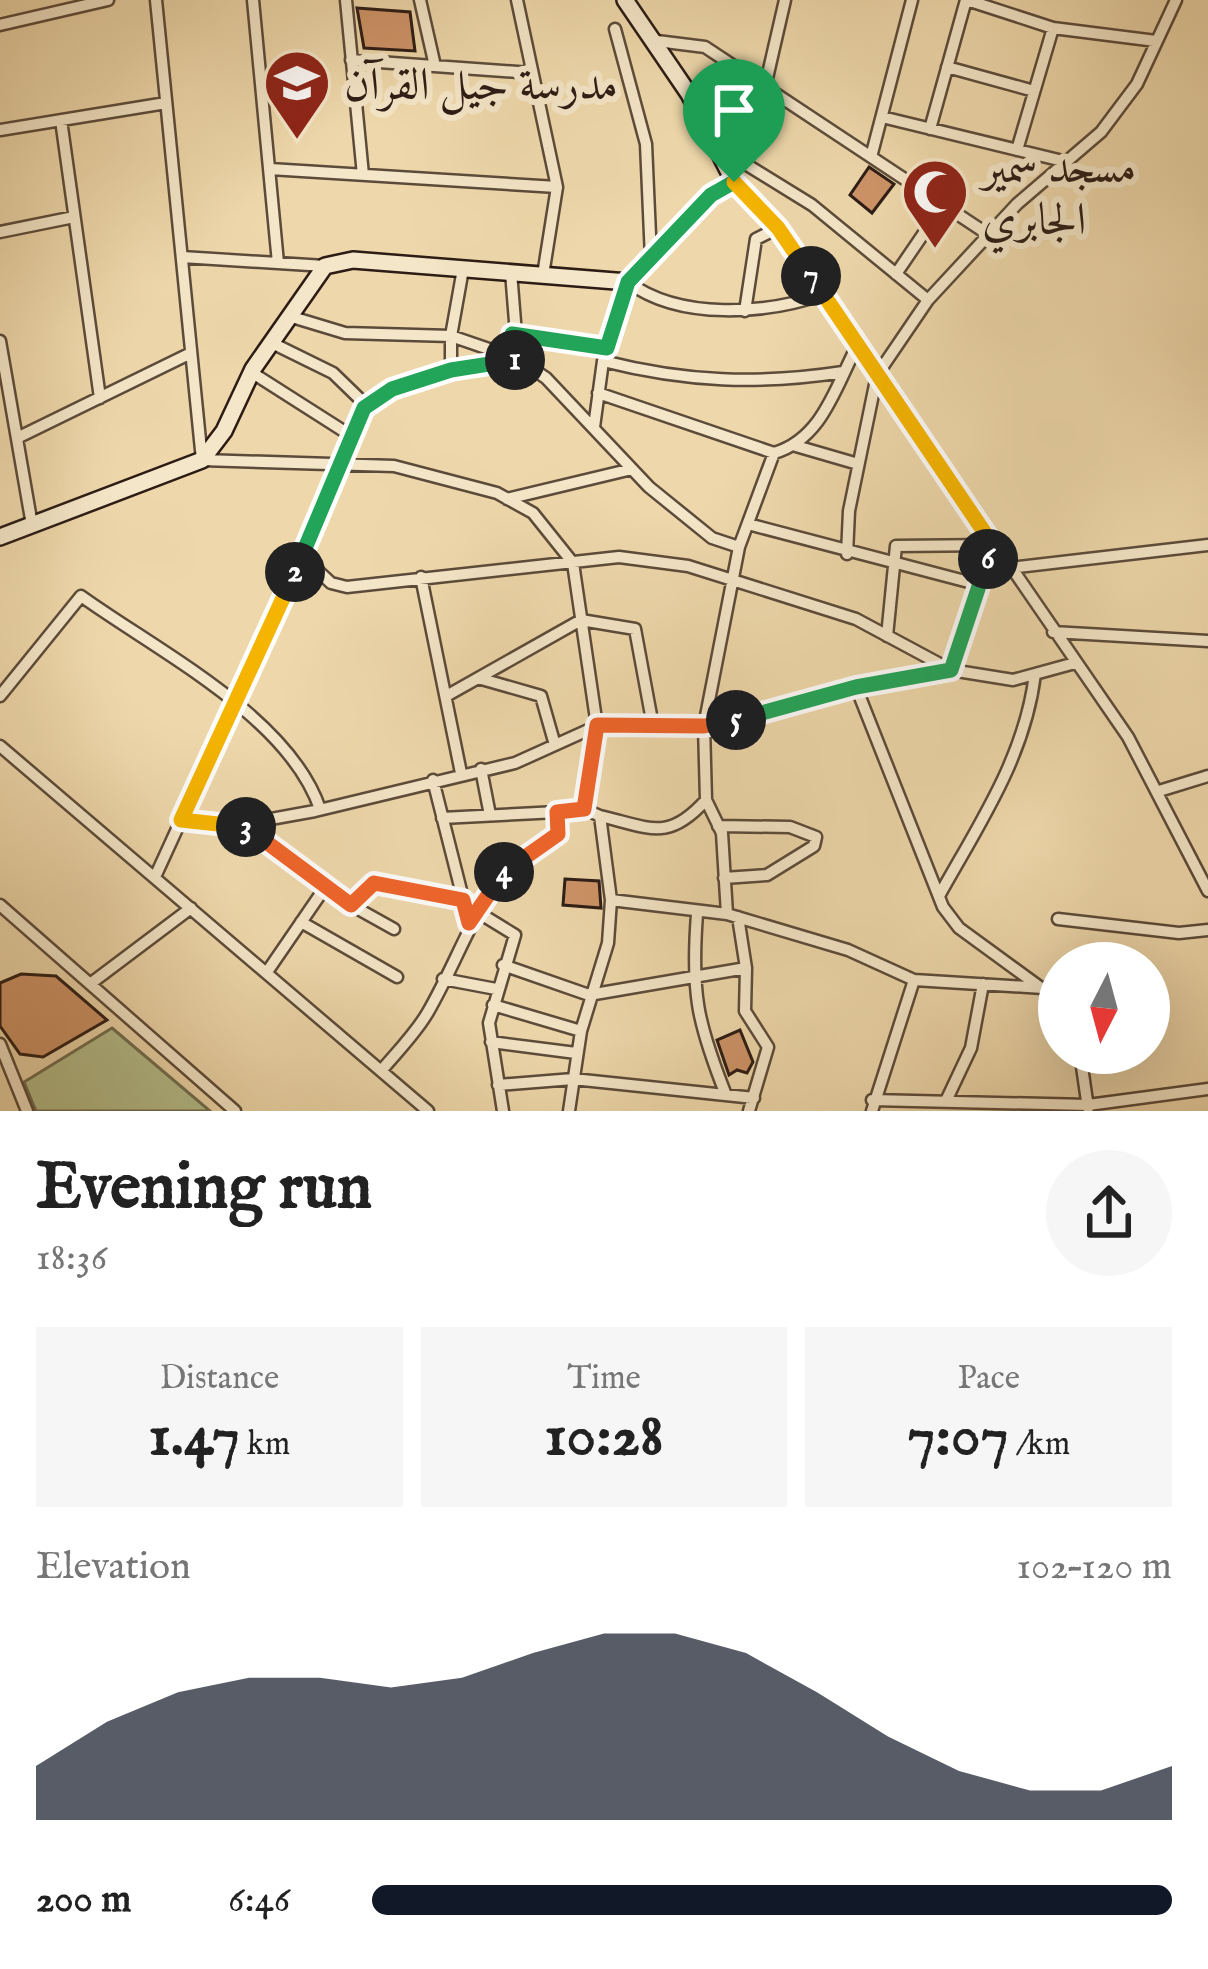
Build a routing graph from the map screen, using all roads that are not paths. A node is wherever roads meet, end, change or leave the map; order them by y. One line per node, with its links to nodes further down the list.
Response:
1 (108, 0): 13 (street)
2 (156, 0): 24 (street)
3 (253, 0): 33 (street)
4 (346, 0): 18 (street)
5 (420, 0): 19 (street)
6 (625, 0): 16 (street)
7 (785, 0): 22 (street)
8 (912, 0): 25 (street)
9 (967, 0): 12 (street); 20 (street)
10 (1176, 0): 17 (street)
11 (521, 1): 21 (street)
12 (1006, 6): 14 (street)
13 (0, 25)
14 (1053, 28): 17 (street); 23 (street)
15 (615, 29): 43 (street)
16 (657, 41): 22 (street); 29 (street)
17 (1156, 41): 32 (street)
18 (351, 59): 19 (street); 34 (street)
19 (435, 66): 21 (street)
20 (947, 68): 23 (street); 27 (street)
21 (531, 73): 36 (street)
22 (765, 87): 31 (street)
23 (1034, 91): 30 (street)
24 (166, 103): 26 (street); 42 (street)
25 (883, 117): 27 (street); 31 (street)
26 (61, 120): 28 (street); 38 (street)
27 (930, 129): 30 (street)
28 (0, 130)
29 (714, 145): 35 (street); 48 (street)
30 (1017, 150): 32 (street)
31 (871, 157): 37 (street)
32 (1067, 162): 41 (street)
33 (270, 169): 34 (street); 44 (street)
34 (363, 175): 36 (street)
35 (734, 182): 39 (street); 43 (street)
36 (557, 187): 49 (street)
37 (943, 205): 41 (street); 48 (street)
38 (74, 217): 40 (street); 68 (street)
39 (778, 228): 51 (street); 53 (street)
40 (0, 232)
41 (988, 235): 52 (street)
42 (182, 257): 44 (street); 60 (street)
43 (652, 257): 50 (street)
44 (278, 263): 45 (street)
45 (325, 266): 46 (street); 54 (street)
46 (463, 268): 47 (street); 56 (street)
47 (512, 272): 49 (street); 55 (street)
48 (896, 274): 52 (street)
49 (543, 275): 50 (street)
50 (628, 282): 53 (street); 61 (street)
51 (824, 294): 53 (street); 59 (street)
52 (928, 300): 66 (street)
53 (746, 311)
54 (292, 316): 56 (street); 58 (street)
55 (512, 334): 61 (street); 62 (street)
56 (451, 336): 62 (street); 63 (street)
57 (0, 340): 72 (street)
58 (272, 343): 64 (street); 69 (street)
59 (857, 346): 65 (street); 66 (street)
60 (191, 353): 68 (street); 75 (street)
61 (605, 354): 65 (street); 67 (street)
62 (518, 359): 63 (street); 70 (street)
63 (451, 370): 69 (street)
64 (251, 372): 71 (street); 75 (street)
65 (843, 372): 73 (street)
66 (877, 375): 77 (street); 83 (street)
67 (598, 394): 70 (street); 74 (street)
68 (100, 398): 72 (street)
69 (367, 406): 71 (street)
70 (594, 427): 78 (street)
71 (352, 436): 76 (street)
72 (17, 438): 81 (street)
73 (796, 446): 74 (street); 77 (street)
74 (774, 453): 80 (street)
75 (202, 460): 76 (street); 81 (street)
76 (342, 464): 79 (street); 87 (street)
77 (858, 464): 86 (street)
78 (632, 469): 79 (street); 85 (street)
79 (507, 499): 88 (street)
80 (748, 524): 85 (street); 86 (street)
81 (32, 525): 82 (street)
82 (0, 537)
83 (993, 545): 89 (street); 90 (street); 93 (street)
84 (1208, 545): 90 (street)
85 (739, 548): 91 (street)
86 (847, 554): 89 (street)
87 (302, 556): 92 (street); 105 (street)
88 (573, 563): 91 (street); 92 (street); 94 (street)
89 (894, 566): 93 (street); 96 (street)
90 (1009, 568): 95 (street)
91 (732, 577): 96 (street); 108 (street)
92 (421, 578): 103 (street)
93 (980, 585): 99 (street)
94 (581, 620): 101 (street); 106 (street); 107 (street)
95 (1053, 632): 97 (street); 98 (street)
96 (887, 636): 99 (street)
97 (1208, 641)
98 (1075, 663): 100 (street); 115 (street)
99 (951, 670): 100 (street); 102 (street)
100 (1035, 674): 132 (street)
101 (478, 678): 103 (street); 109 (street)
102 (856, 687): 108 (street); 132 (street)
103 (448, 695): 112 (street)
104 (0, 696): 105 (street)
105 (232, 703): 117 (street); 123 (street)
106 (597, 725): 107 (street); 109 (street); 118 (street)
107 (653, 726): 108 (street)
108 (704, 726): 116 (street)
109 (555, 745): 111 (street)
110 (0, 746): 128 (street)
111 (481, 769): 112 (street); 120 (street)
112 (461, 773): 114 (street)
113 (1208, 776): 115 (street)
114 (433, 780): 117 (street); 122 (street)
115 (1159, 790): 127 (street)
116 (706, 800): 121 (street); 125 (street)
117 (320, 809): 124 (street)
118 (584, 809): 119 (street); 121 (street)
119 (557, 812): 120 (street); 140 (street)
120 (490, 815): 122 (street)
121 (601, 817): 134 (street)
122 (442, 818): 133 (street)
123 (181, 820): 124 (street); 128 (street)
124 (243, 824): 130 (street)
125 (718, 826): 129 (street); 129 (street)
126 (1208, 854): 127 (street)
127 (1189, 856): 131 (street)
128 (155, 877): 137 (street)
129 (724, 878): 139 (street)
130 (326, 886): 136 (street); 142 (street)
131 (1208, 892)
132 (939, 896): 154 (street)
133 (463, 900): 136 (street); 140 (street)
134 (611, 900): 138 (street); 157 (street)
135 (0, 905): 152 (street)
136 (351, 905): 143 (street)
137 (191, 908): 147 (street); 152 (street)
138 (697, 914): 139 (street); 149 (street)
139 (732, 916): 146 (street); 151 (street)
140 (473, 917): 145 (street); 150 (street)
141 (1058, 919): 144 (street)
142 (301, 922): 147 (street); 148 (street)
143 (394, 929)
144 (1208, 930)
145 (503, 965): 156 (street); 157 (street)
146 (746, 968): 149 (street); 171 (street)
147 (267, 972): 164 (street)
148 (397, 977)
149 (692, 977): 157 (street); 169 (street)
150 (443, 979): 156 (street); 164 (street)
151 (914, 980): 153 (street); 172 (street)
152 (90, 984): 175 (street)
153 (983, 984): 155 (street); 170 (street)
154 (1038, 984)
155 (1038, 988)
156 (496, 989): 158 (street)
157 (590, 995): 159 (street)
158 (493, 1005): 159 (street); 160 (street)
159 (581, 1031): 162 (street)
160 (491, 1042): 162 (street); 167 (street)
161 (0, 1044): 163 (street)
162 (576, 1053): 166 (street)
163 (4, 1063): 174 (street)
164 (382, 1071): 176 (street)
165 (1083, 1074): 173 (street)
166 (573, 1079): 167 (street); 169 (street); 178 (street)
167 (498, 1085): 177 (street)
168 (1208, 1088): 173 (street)
169 (726, 1095): 171 (street)
170 (950, 1104): 172 (street); 173 (street)
171 (752, 1105)
172 (872, 1106)
173 (1088, 1108)
174 (27, 1111)
175 (235, 1111)
176 (428, 1111)
177 (503, 1111)
178 (569, 1111)

